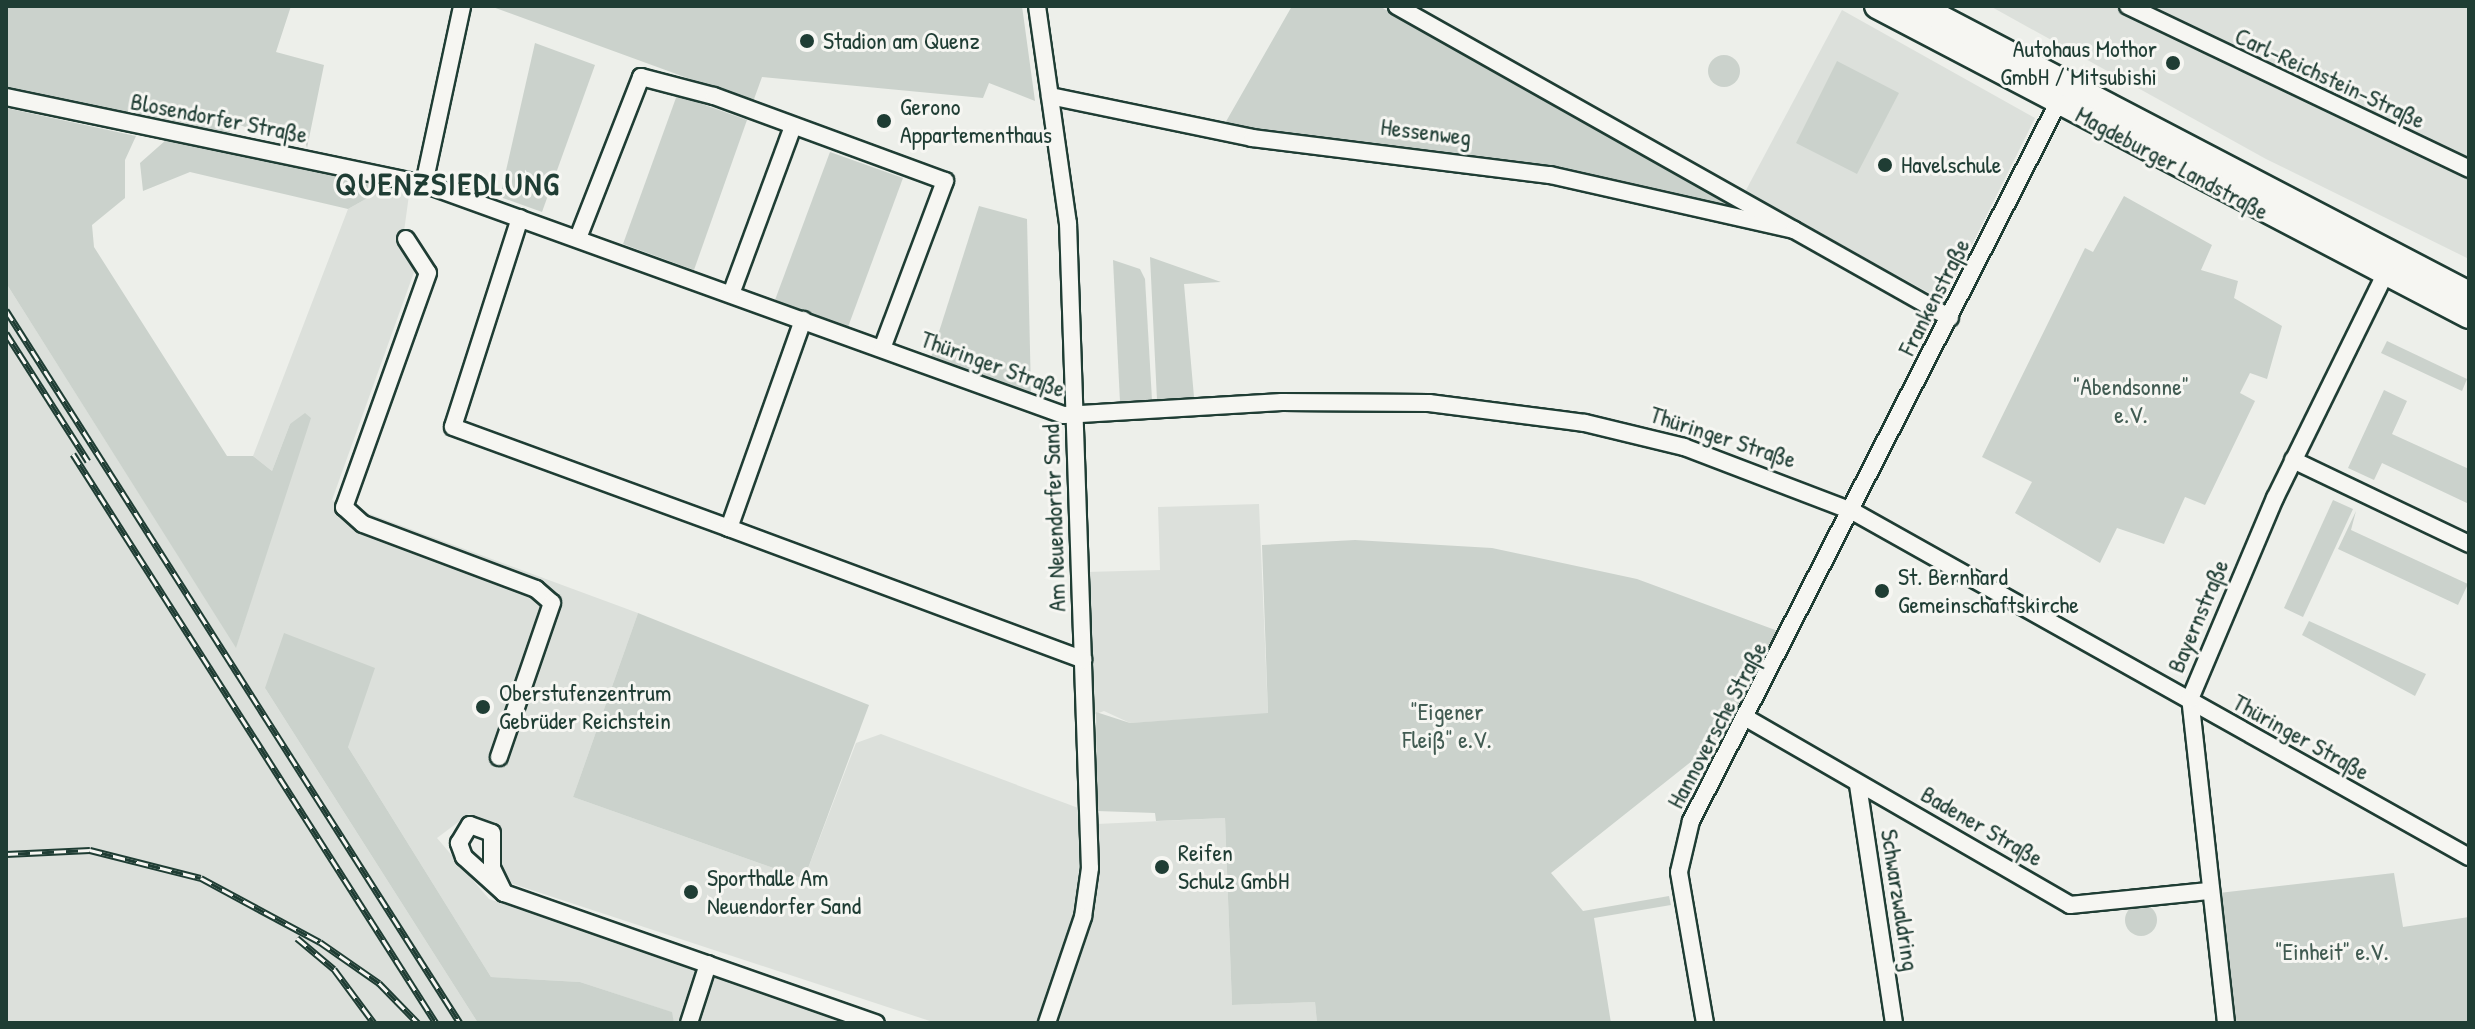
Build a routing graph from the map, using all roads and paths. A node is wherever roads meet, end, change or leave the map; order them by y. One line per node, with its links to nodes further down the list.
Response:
1 (462, 6): 12 (street)
2 (1037, 6): 7 (street, Am Neuendorfer Sand)
3 (1397, 6): 14 (street, Hessenweg)
4 (1877, 6): 9 (main road, Magdeburger Landstraße)
5 (1918, 6): 17 (main road, Magdeburger Landstraße)
6 (2128, 6): 11 (street, Carl-Reichstein-Straße)
7 (1050, 96): 14 (street, Hessenweg); 24 (street, Am Neuendorfer Sand)
8 (6, 97): 12 (street, Blosendorfer Straße)
9 (2058, 103): 17 (main road, Magdeburger Landstraße); 21 (street, Frankenstraße)
10 (793, 126): 15 (street, Thüringer Straße); 18 (street); 23 (street, Thüringer Straße)
11 (2469, 169)
12 (424, 184): 13 (street, Thüringer Straße)
13 (520, 218): 15 (street, Thüringer Straße); 27 (street)
14 (1794, 230): 21 (street, Hessenweg)
15 (578, 238): 18 (street, Thüringer Straße)
16 (406, 239): 32 (street)
17 (2389, 266): 19 (main road, Magdeburger Landstraße); 20 (main road, Magdeburger Landstraße); 25 (street, Bayernstraße)
18 (731, 294): 22 (street, Thüringer Straße)
19 (2469, 294)
20 (2469, 316)
21 (1950, 318): 26 (street, Frankenstraße)
22 (803, 320): 23 (street, Thüringer Straße); 27 (street)
23 (882, 349): 24 (street, Thüringer Straße)
24 (1075, 417): 26 (street, Thüringer Straße); 29 (street, Am Neuendorfer Sand)
25 (2293, 460): 28 (street); 30 (street, Bayernstraße)
26 (1854, 512): 30 (street, Thüringer Straße); 31 (street, Hannoversche Straße)
27 (729, 528): 29 (street)
28 (2469, 544)
29 (1083, 660): 40 (street, Am Neuendorfer Sand)
30 (2194, 705): 34 (street, Thüringer Straße); 35 (street, Bayernstraße)
31 (1748, 719): 33 (street, Badener Straße); 41 (street, Hannoversche Straße)
32 (499, 757)
33 (1858, 785): 35 (street, Badener Straße); 42 (street, Schwarzwaldring)
34 (2469, 857)
35 (2208, 891): 43 (street, Bayernstraße)
36 (504, 893): 37 (street)
37 (708, 964): 38 (street); 39 (street)
38 (689, 1023)
39 (876, 1023)
40 (1047, 1023)
41 (1705, 1023)
42 (1894, 1023)
43 (2226, 1023)

